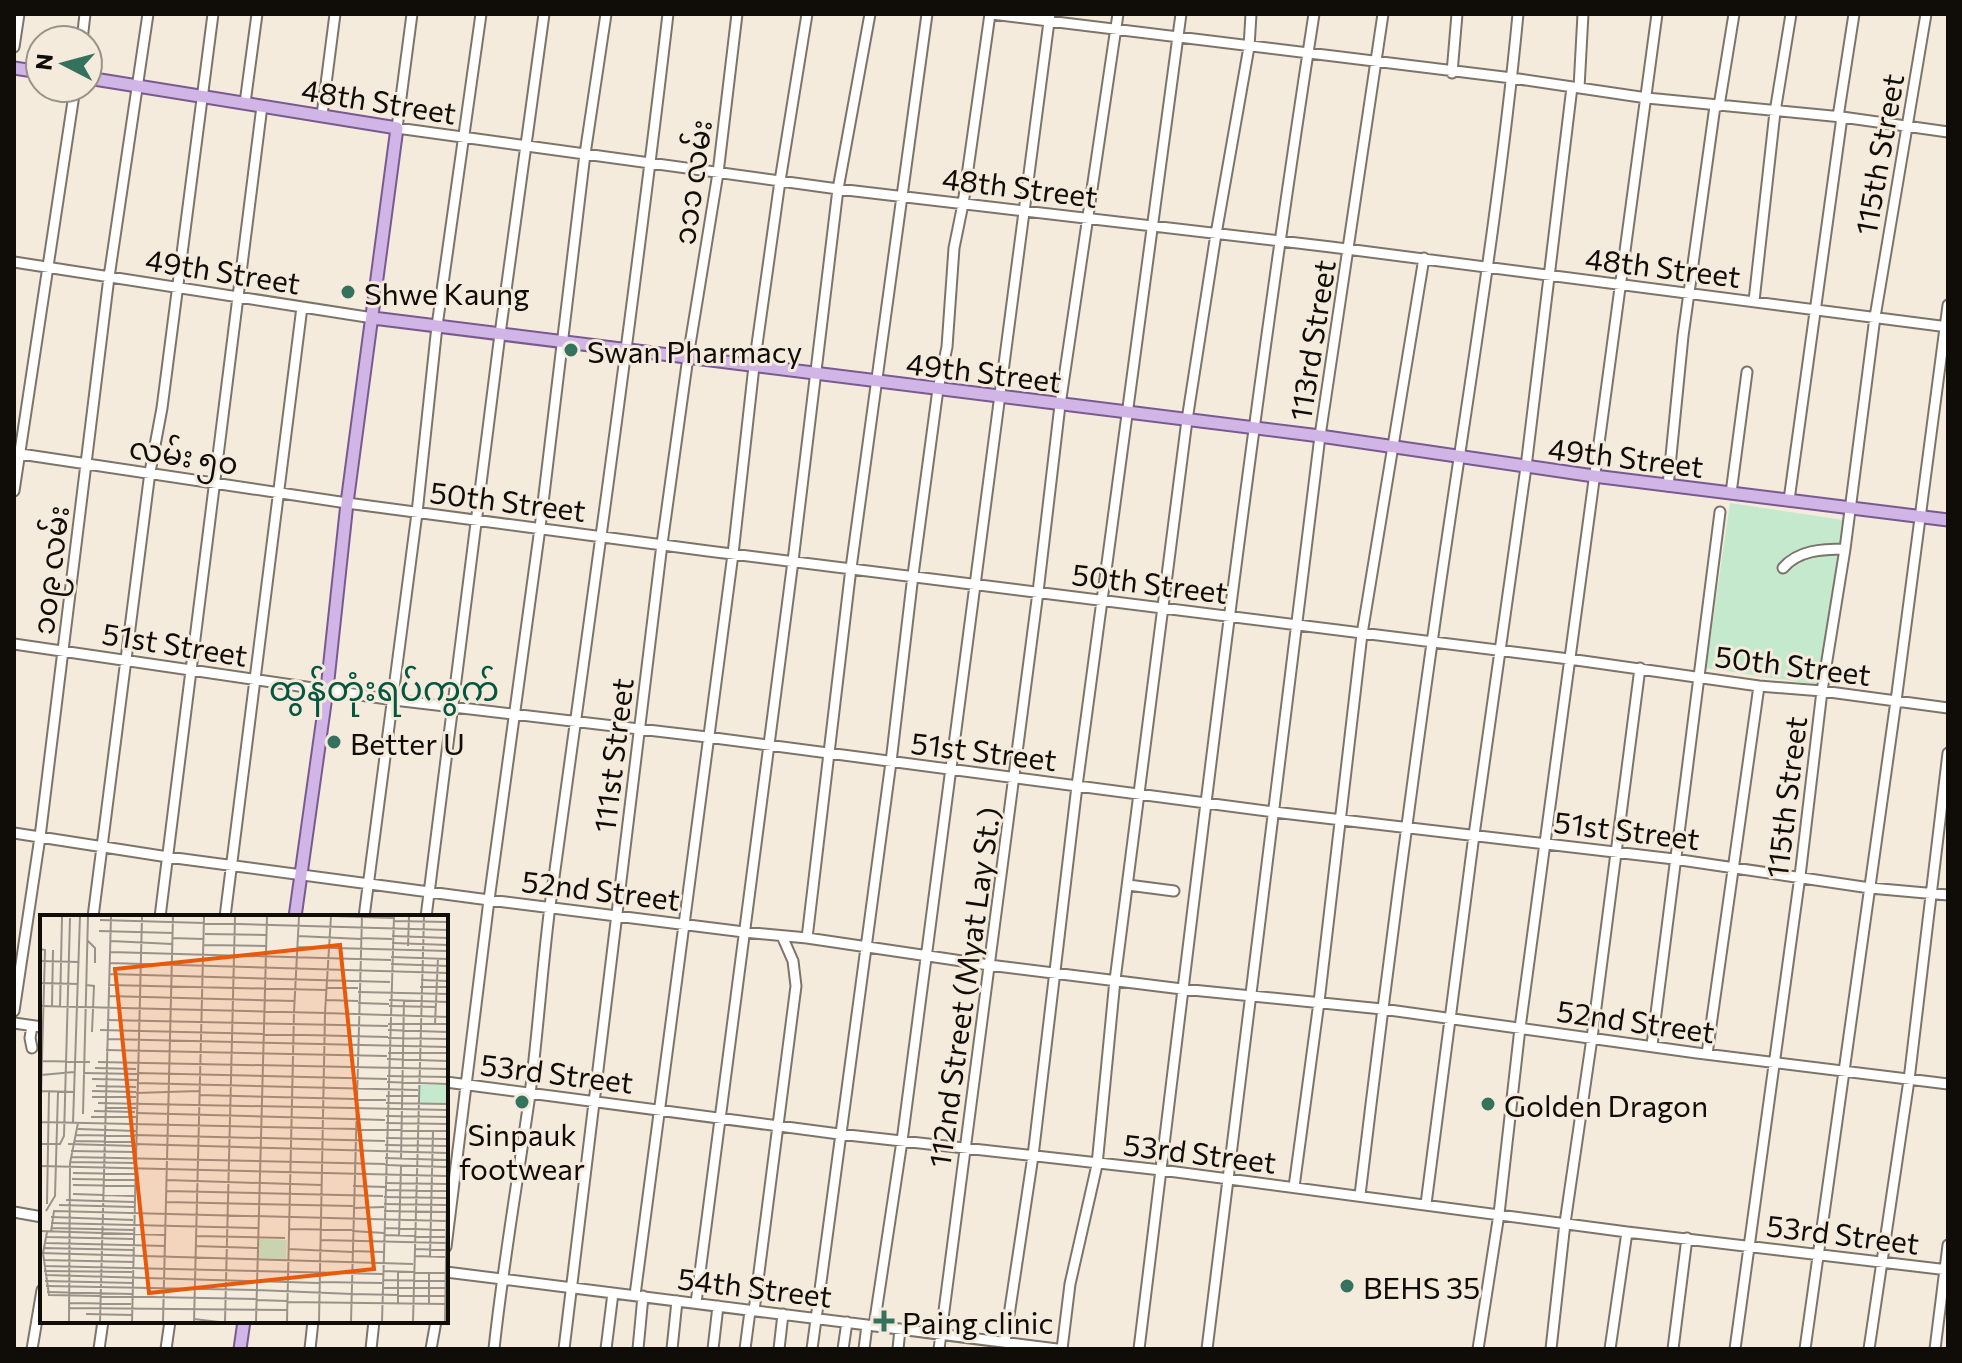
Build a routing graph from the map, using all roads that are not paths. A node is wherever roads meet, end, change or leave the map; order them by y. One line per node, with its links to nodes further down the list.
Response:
1 (19, 14): 32 (street)
2 (148, 14): 39 (street, ၁၀၉ လမ်း)
3 (213, 14): 41 (street)
4 (257, 14): 43 (street)
5 (335, 14): 48 (street)
6 (412, 14): 51 (street)
7 (481, 14): 53 (street)
8 (544, 14): 54 (street)
9 (606, 14): 55 (street)
10 (668, 14): 56 (street)
11 (737, 14): 57 (street, ၁၁၁ လမ်း)
12 (807, 14): 58 (street)
13 (870, 14): 59 (street)
14 (927, 14): 60 (street)
15 (991, 14): 29 (street); 61 (street)
16 (1118, 14): 30 (street, 112nd Street (Myat Lay St.))
17 (1181, 14): 31 (street)
18 (1251, 14): 33 (street)
19 (1314, 14): 34 (street)
20 (1383, 14): 35 (street, 113rd Street)
21 (1457, 14): 36 (street)
22 (1518, 14): 37 (street)
23 (1583, 14): 40 (street)
24 (1657, 14): 42 (street)
25 (1734, 14): 46 (street)
26 (1791, 14): 47 (street)
27 (1854, 14): 49 (street)
28 (1926, 14): 50 (street, 115th Street)
29 (1049, 18): 30 (street); 62 (street)
30 (1116, 29): 31 (street); 63 (street, 112nd Street (Myat Lay St.))
31 (1179, 36): 33 (street); 64 (street)
32 (14, 47)
33 (1249, 47): 34 (street); 65 (street)
34 (1308, 54): 35 (street); 66 (street)
35 (1376, 62): 36 (street); 67 (street, 113rd Street)
36 (1452, 73): 37 (street)
37 (1512, 78): 40 (street); 71 (street)
38 (104, 81): 39 (main road, 48th Street)
39 (139, 86): 41 (main road, 48th Street); 72 (street, ၁၀၉ လမ်း)
40 (1575, 87): 42 (street); 73 (street)
41 (202, 96): 43 (main road, 48th Street); 75 (street)
42 (1647, 98): 46 (street); 74 (street)
43 (245, 103): 45 (main road, 48th Street)
44 (72, 104): 70 (street)
45 (262, 106): 48 (main road, 48th Street); 77 (street)
46 (1717, 106): 47 (street); 76 (street)
47 (1775, 112): 49 (street); 78 (street)
48 (322, 115): 51 (main road, 48th Street)
49 (1840, 117): 50 (street); 81 (street)
50 (1908, 127): 52 (street); 82 (street, 115th Street)
51 (397, 128): 53 (street, 48th Street); 83 (main road)
52 (1948, 132)
53 (465, 137): 54 (street, 48th Street); 84 (street)
54 (525, 146): 55 (street, 48th Street); 86 (street)
55 (585, 154): 56 (street, 48th Street); 87 (street)
56 (650, 164): 57 (street, 48th Street); 88 (street)
57 (718, 173): 58 (street, 48th Street); 89 (street, ၁၁၁ လမ်း)
58 (780, 181): 59 (street, 48th Street); 90 (street)
59 (838, 189): 60 (street, 48th Street); 92 (street)
60 (902, 197): 61 (street, 48th Street); 93 (street)
61 (963, 204): 62 (street, 48th Street); 94 (street)
62 (1022, 212): 63 (street, 48th Street); 95 (street)
63 (1088, 219): 64 (street, 48th Street); 96 (street, 112nd Street (Myat Lay St.))
64 (1152, 225): 65 (street, 48th Street); 97 (street)
65 (1216, 234): 66 (street, 48th Street); 98 (street)
66 (1280, 242): 67 (street, 48th Street); 99 (street)
67 (1349, 249): 68 (street, 48th Street); 100 (street, 113rd Street)
68 (1424, 258): 71 (street, 48th Street); 101 (street)
69 (14, 262): 70 (street, 49th Street)
70 (47, 267): 72 (street, 49th Street); 102 (street)
71 (1486, 269): 73 (street, 48th Street); 103 (street)
72 (109, 277): 75 (street, 49th Street); 104 (street, ၁၀၉ လမ်း)
73 (1548, 277): 74 (street, 48th Street); 105 (street)
74 (1619, 285): 76 (street, 48th Street); 107 (street)
75 (177, 287): 77 (street, 49th Street); 106 (street)
76 (1689, 295): 78 (street, 48th Street); 109 (street)
77 (238, 297): 80 (street, 49th Street); 108 (street)
78 (1754, 301): 81 (street, 48th Street)
79 (1948, 305): 85 (street)
80 (302, 307): 83 (street, 49th Street); 111 (street)
81 (1814, 309): 82 (street, 48th Street); 113 (street)
82 (1875, 317): 85 (street, 48th Street); 115 (street, 115th Street)
83 (373, 318): 84 (main road, 49th Street); 114 (main road)
84 (437, 326): 86 (main road, 49th Street); 117 (street)
85 (1947, 327): 118 (street)
86 (500, 334): 87 (main road, 49th Street); 120 (street)
87 (564, 342): 88 (main road, 49th Street); 121 (street)
88 (626, 350): 89 (main road, 49th Street); 122 (street)
89 (688, 357): 90 (main road, 49th Street); 123 (street, 111st Street)
90 (754, 366): 92 (main road, 49th Street); 125 (street)
91 (1747, 372): 112 (street)
92 (817, 373): 93 (main road, 49th Street); 126 (street)
93 (878, 382): 94 (main road, 49th Street); 127 (street)
94 (938, 389): 95 (main road, 49th Street); 129 (street)
95 (998, 398): 96 (main road, 49th Street); 130 (street)
96 (1060, 405): 97 (main road, 49th Street); 131 (street, 112nd Street (Myat Lay St.))
97 (1126, 413): 98 (main road, 49th Street); 132 (street)
98 (1187, 420): 99 (main road, 49th Street); 133 (street)
99 (1255, 429): 100 (main road, 49th Street); 134 (street)
100 (1320, 436): 101 (main road, 49th Street); 135 (street, 113rd Street)
101 (1393, 448): 103 (main road, 49th Street); 136 (street)
102 (16, 453): 104 (street, လမ်း ၅၀); 110 (street)
103 (1460, 457): 105 (main road, 49th Street); 137 (street)
104 (86, 464): 106 (street, လမ်း ၅၀); 139 (street, ၁၀၉ လမ်း)
105 (1526, 467): 107 (main road, 49th Street); 140 (street)
106 (150, 472): 108 (street, လမ်း ၅၀); 141 (street)
107 (1594, 476): 109 (main road, 49th Street); 142 (street)
108 (216, 483): 111 (street, လမ်း ၅၀); 144 (street)
109 (1668, 486): 112 (main road, 49th Street)
110 (14, 491)
111 (281, 493): 114 (street, လမ်း ၅၀); 146 (street)
112 (1731, 493): 113 (main road, 49th Street)
113 (1789, 500): 115 (main road, 49th Street)
114 (347, 503): 117 (street, 50th Street); 148 (main road)
115 (1850, 508): 118 (main road, 49th Street); 124 (street, 115th Street)
116 (1720, 512): 145 (street)
117 (417, 513): 120 (street, 50th Street); 150 (street)
118 (1920, 517): 119 (main road, 49th Street); 151 (street)
119 (1948, 520)
120 (478, 521): 121 (street, 50th Street); 152 (street)
121 (540, 528): 122 (street, 50th Street); 154 (street)
122 (600, 536): 123 (street, 50th Street); 155 (street)
123 (662, 544): 125 (street, 50th Street); 156 (street, 111st Street)
124 (1845, 549): 128 (street); 149 (street, 115th Street)
125 (733, 554): 126 (street, 50th Street); 157 (street)
126 (793, 561): 127 (street, 50th Street); 158 (street)
127 (851, 568): 129 (street, 50th Street); 160 (street)
128 (1783, 568)
129 (913, 575): 130 (street, 50th Street); 161 (street)
130 (975, 584): 131 (street, 50th Street); 162 (street)
131 (1038, 592): 132 (street, 50th Street); 163 (street, 112nd Street (Myat Lay St.))
132 (1102, 600): 133 (street, 50th Street); 164 (street)
133 (1164, 608): 134 (street, 50th Street); 165 (street)
134 (1228, 617): 135 (street, 50th Street); 166 (street)
135 (1298, 626): 136 (street, 50th Street); 167 (street, 113rd Street)
136 (1362, 634): 137 (street, 50th Street); 168 (street)
137 (1432, 642): 140 (street, 50th Street); 169 (street)
138 (14, 644): 139 (street, 51st Street)
139 (64, 651): 141 (street, 51st Street); 172 (street, ၁၀၉ လမ်း)
140 (1500, 651): 142 (street, 50th Street); 171 (street)
141 (126, 659): 144 (street, 51st Street); 174 (street)
142 (1569, 659): 143 (street, 50th Street); 173 (street)
143 (1640, 668): 145 (street, 50th Street); 175 (street)
144 (189, 670): 146 (street, 51st Street); 176 (street)
145 (1698, 677): 147 (street, 50th Street); 177 (street)
146 (255, 680): 148 (street, 51st Street); 178 (street)
147 (1759, 686): 149 (street, 50th Street); 179 (street)
148 (327, 689): 150 (street, 51st Street); 180 (main road)
149 (1822, 691): 151 (street, 50th Street); 181 (street, 115th Street)
150 (394, 700): 152 (street, 51st Street); 182 (street)
151 (1896, 701): 153 (street, 50th Street); 184 (street)
152 (454, 706): 154 (street, 51st Street); 186 (street)
153 (1948, 708)
154 (515, 715): 155 (street, 51st Street); 189 (street)
155 (576, 722): 156 (street, 51st Street); 190 (street)
156 (638, 730): 157 (street, 51st Street); 197 (street, 111st Street)
157 (707, 737): 158 (street, 51st Street); 198 (street)
158 (768, 746): 160 (street, 51st Street); 199 (street)
159 (1948, 753): 187 (street)
160 (829, 754): 161 (street, 51st Street); 201 (street)
161 (891, 762): 162 (street, 51st Street); 202 (street)
162 (951, 769): 163 (street, 51st Street); 203 (street)
163 (1015, 778): 164 (street, 51st Street); 204 (street, 112nd Street (Myat Lay St.))
164 (1077, 786): 165 (street, 51st Street); 205 (street)
165 (1141, 794): 166 (street, 51st Street); 183 (street)
166 (1207, 803): 167 (street, 51st Street); 207 (street)
167 (1274, 812): 168 (street, 51st Street); 208 (street, 113rd Street)
168 (1339, 820): 169 (street, 51st Street); 209 (street)
169 (1408, 827): 171 (street, 51st Street); 210 (street)
170 (14, 833): 172 (street, 52nd Street)
171 (1474, 835): 173 (street, 51st Street); 212 (street)
172 (40, 837): 174 (street, 52nd Street); 211 (street, ၁၀၉ လမ်း)
173 (1545, 843): 175 (street, 51st Street); 215 (street)
174 (104, 847): 176 (street, 52nd Street); 191 (street)
175 (1615, 851): 177 (street, 51st Street); 216 (street)
176 (168, 857): 178 (street, 52nd Street); 192 (street)
177 (1674, 859): 179 (street, 51st Street); 217 (street)
178 (232, 866): 180 (street, 52nd Street); 193 (street)
179 (1733, 866): 181 (street, 51st Street); 219 (street)
180 (301, 873): 182 (street, 52nd Street); 194 (main road)
181 (1800, 876): 184 (street, 51st Street); 220 (street, 115th Street)
182 (369, 883): 186 (street, 52nd Street); 195 (street)
183 (1128, 885): 185 (street); 206 (street)
184 (1870, 888): 187 (street, 51st Street); 221 (street)
185 (1174, 891)
186 (429, 892): 189 (street, 52nd Street); 196 (street)
187 (1931, 893): 188 (street, 51st Street); 222 (street)
188 (1948, 895)
189 (489, 900): 190 (street, 52nd Street); 225 (street)
190 (550, 907): 197 (street, 52nd Street); 226 (street)
191 (93, 915)
192 (160, 915)
193 (225, 915)
194 (295, 915)
195 (364, 915)
196 (426, 915)
197 (618, 915): 198 (street, 52nd Street); 227 (street, 111st Street)
198 (683, 923): 199 (street, 52nd Street); 228 (street)
199 (744, 932): 200 (street, 52nd Street); 229 (street)
200 (782, 936): 201 (street, 52nd Street); 230 (street)
201 (807, 938): 202 (street, 52nd Street)
202 (865, 946): 203 (street, 52nd Street); 231 (street)
203 (926, 955): 204 (street, 52nd Street); 232 (street)
204 (989, 965): 205 (street, 52nd Street); 233 (street, 112nd Street (Myat Lay St.))
205 (1056, 973): 206 (street, 52nd Street); 234 (street)
206 (1115, 980): 207 (street, 52nd Street); 235 (street)
207 (1182, 989): 208 (street, 52nd Street); 236 (street)
208 (1251, 996): 209 (street, 52nd Street); 237 (street, 113rd Street)
209 (1319, 1002): 210 (street, 52nd Street); 238 (street)
210 (1382, 1009): 212 (street, 52nd Street); 239 (street)
211 (14, 1011)
212 (1452, 1020): 215 (street, 52nd Street); 240 (street)
213 (14, 1023): 214 (street)
214 (37, 1027): 218 (street)
215 (1520, 1028): 216 (street, 52nd Street); 242 (street)
216 (1592, 1038): 217 (street, 52nd Street); 244 (street)
217 (1652, 1045): 219 (street, 52nd Street)
218 (32, 1048)
219 (1707, 1054): 220 (street, 52nd Street)
220 (1775, 1062): 221 (street, 52nd Street); 249 (street, 115th Street)
221 (1843, 1071): 222 (street, 52nd Street); 250 (street)
222 (1909, 1080): 224 (street, 52nd Street); 251 (street)
223 (448, 1082): 225 (street, 53rd Street)
224 (1948, 1084)
225 (467, 1085): 226 (street, 53rd Street); 245 (street)
226 (530, 1093): 227 (street, 53rd Street); 254 (street)
227 (594, 1101): 228 (street, 53rd Street); 255 (street, 111st Street)
228 (660, 1110): 229 (street, 53rd Street); 257 (street)
229 (718, 1118): 230 (street, 53rd Street); 260 (street)
230 (778, 1126): 231 (street, 53rd Street); 262 (street)
231 (839, 1134): 232 (street, 53rd Street); 264 (street)
232 (902, 1141): 233 (street, 53rd Street); 272 (street)
233 (966, 1149): 234 (street, 53rd Street); 274 (street, 112nd Street (Myat Lay St.))
234 (1033, 1156): 235 (street, 53rd Street); 276 (street)
235 (1097, 1165): 236 (street, 53rd Street); 297 (street)
236 (1161, 1170): 237 (street, 53rd Street); 298 (street)
237 (1229, 1179): 238 (street, 53rd Street); 299 (street, 113rd Street)
238 (1294, 1187): 239 (street, 53rd Street)
239 (1360, 1195): 240 (street, 53rd Street)
240 (1426, 1204): 242 (street, 53rd Street)
241 (14, 1212): 243 (street)
242 (1499, 1214): 244 (street, 53rd Street); 300 (street)
243 (40, 1217)
244 (1565, 1223): 246 (street, 53rd Street); 301 (street)
245 (448, 1232)
246 (1627, 1232): 247 (street, 53rd Street); 302 (street)
247 (1687, 1238): 249 (street, 53rd Street); 303 (street)
248 (1948, 1245): 252 (street)
249 (1749, 1246): 250 (street, 53rd Street); 304 (street, 115th Street)
250 (1817, 1255): 251 (street, 53rd Street); 305 (street)
251 (1882, 1263): 252 (street, 53rd Street); 306 (street)
252 (1946, 1270): 307 (street)
253 (448, 1272): 254 (street, 54th Street)
254 (501, 1278): 255 (street, 54th Street); 284 (street)
255 (571, 1287): 256 (street, 54th Street); 285 (street, 111st Street)
256 (613, 1293): 257 (street, 54th Street); 286 (street)
257 (639, 1296): 258 (street, 54th Street); 287 (street)
258 (677, 1301): 260 (street, 54th Street); 288 (street)
259 (40, 1302): 277 (street)
260 (696, 1303): 261 (street, 54th Street)
261 (718, 1306): 262 (street, 54th Street); 289 (street)
262 (752, 1311): 263 (street, 54th Street); 290 (street)
263 (783, 1314): 264 (street, 54th Street); 291 (street)
264 (816, 1319): 265 (street, 54th Street); 292 (street)
265 (847, 1322): 272 (street, 54th Street); 293 (street)
266 (103, 1323): 278 (street)
267 (170, 1323): 279 (street)
268 (244, 1323): 280 (main road)
269 (313, 1323): 281 (street)
270 (374, 1323): 282 (street)
271 (436, 1323): 283 (street)
272 (870, 1325): 273 (street, 54th Street); 294 (street)
273 (900, 1329): 274 (street, 54th Street); 295 (street)
274 (941, 1334): 275 (street, 54th Street); 296 (street, 112nd Street (Myat Lay St.))
275 (980, 1344): 276 (street, 54th Street)
276 (1012, 1345): 297 (street, 54th Street)
277 (32, 1349)
278 (99, 1349)
279 (166, 1349)
280 (240, 1349)
281 (310, 1349)
282 (371, 1349)
283 (431, 1349)
284 (494, 1349)
285 (564, 1349)
286 (606, 1349)
287 (638, 1349)
288 (672, 1349)
289 (713, 1349)
290 (745, 1349)
291 (779, 1349)
292 (812, 1349)
293 (843, 1349)
294 (864, 1349)
295 (898, 1349)
296 (939, 1349)
297 (1053, 1349)
298 (1139, 1349)
299 (1207, 1349)
300 (1478, 1349)
301 (1551, 1349)
302 (1610, 1349)
303 (1673, 1349)
304 (1735, 1349)
305 (1805, 1349)
306 (1869, 1349)
307 (1935, 1349)

